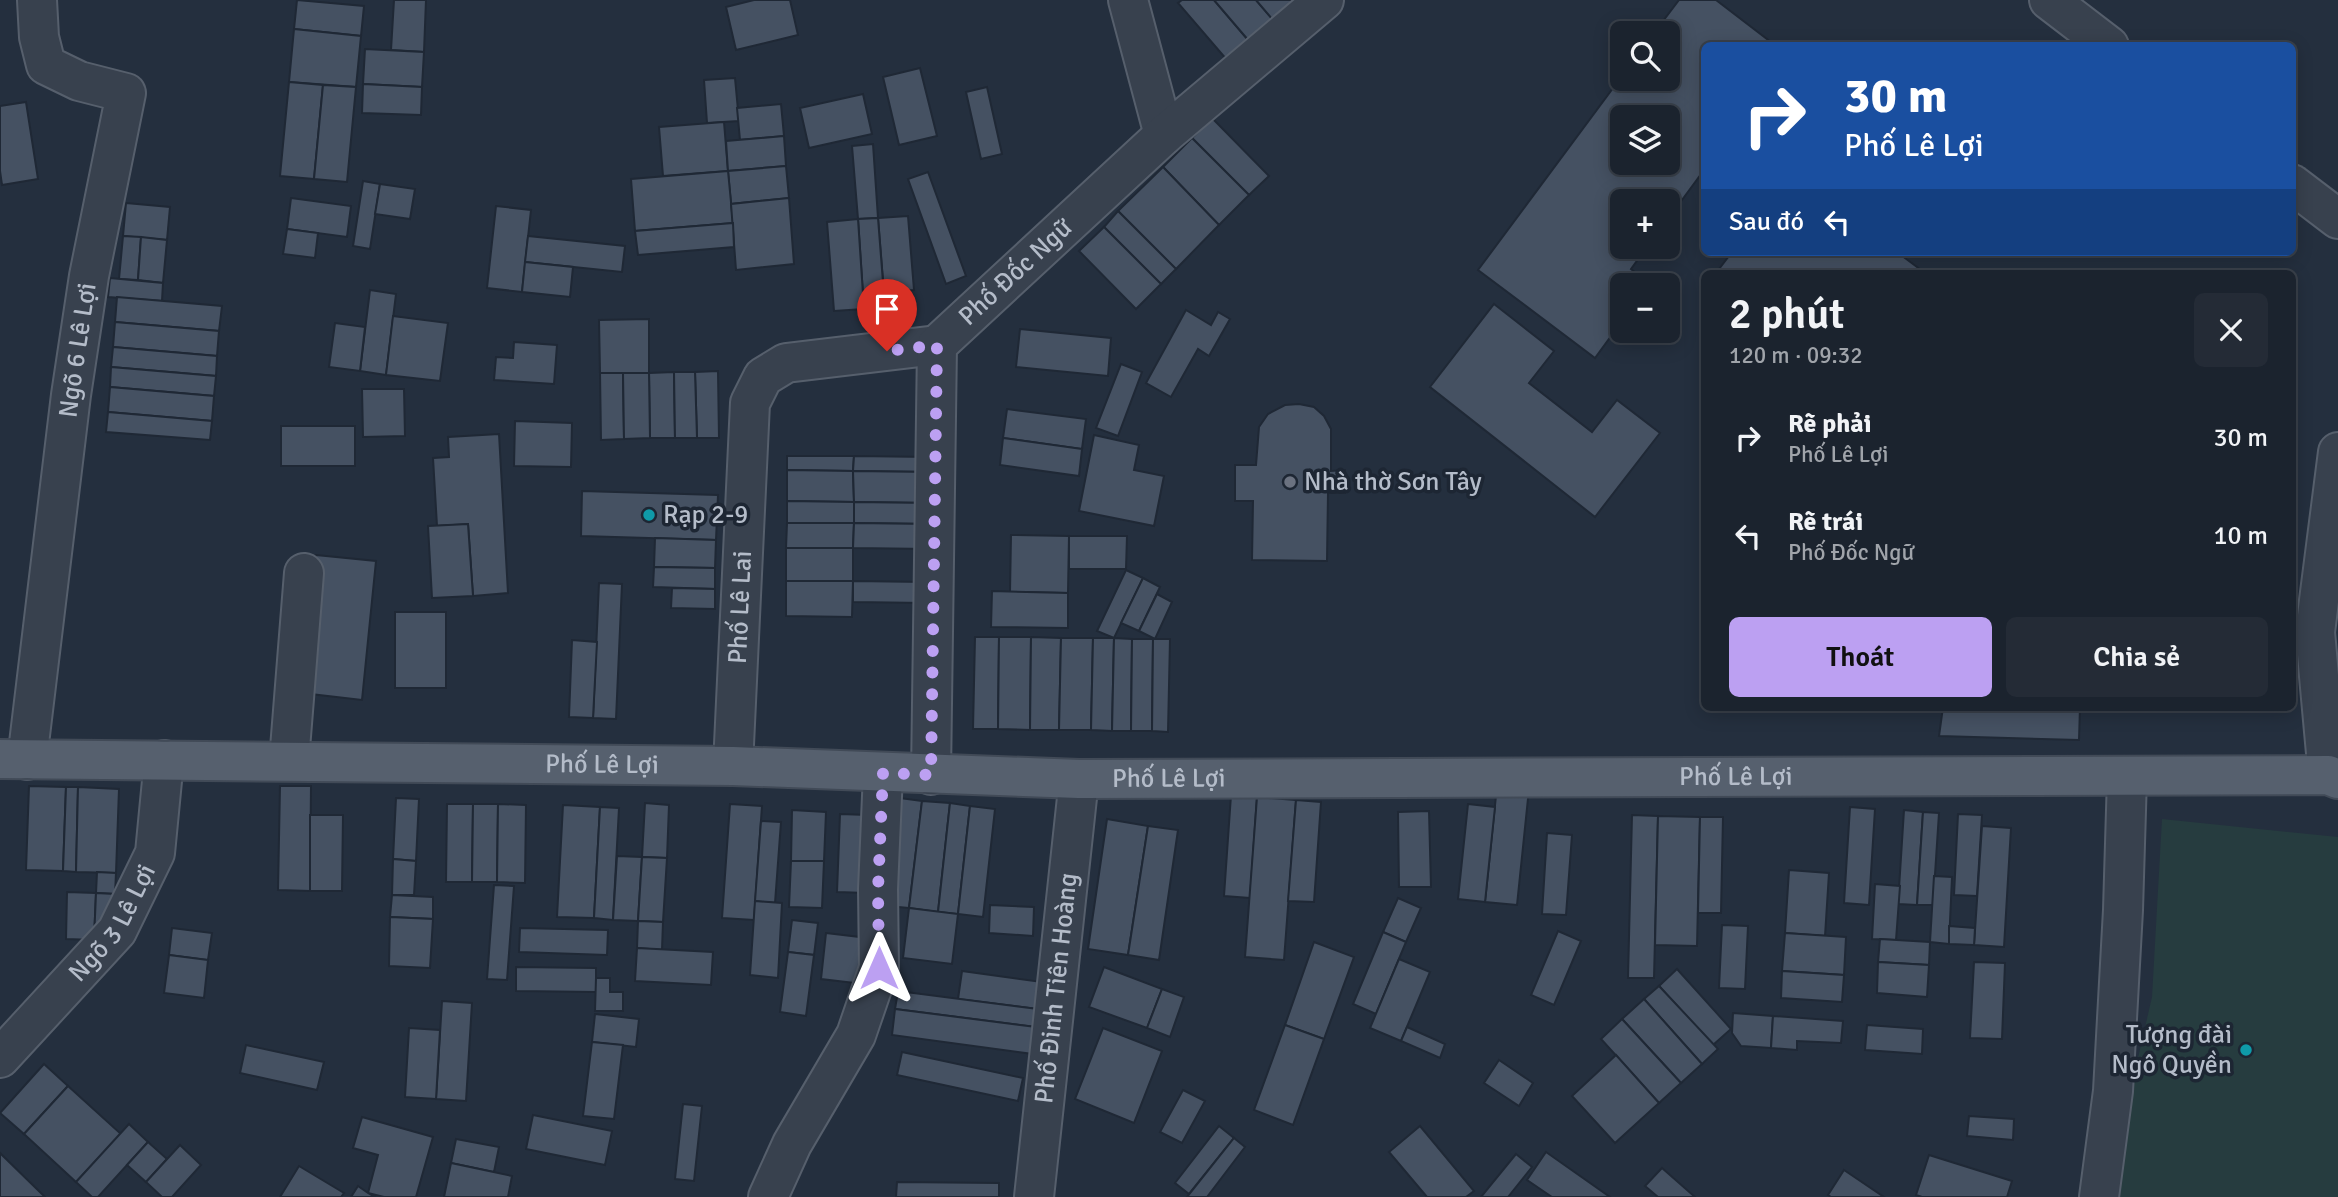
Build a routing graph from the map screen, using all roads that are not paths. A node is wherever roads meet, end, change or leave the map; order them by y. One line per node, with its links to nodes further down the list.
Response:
1 (37, 0): 12 (street, Ngõ 6 Lê Lợi)
2 (1128, 0): 6 (street)
3 (1324, 0): 6 (street, Phố Đốc Ngữ)
4 (2049, 0): 5 (street)
5 (2104, 42)
6 (1164, 135): 9 (street, Phố Đốc Ngữ)
7 (2296, 187): 8 (street)
8 (2338, 219)
9 (937, 345): 15 (street, Phố Lê Lai); 17 (street, Phố Đốc Ngữ)
10 (2338, 452): 19 (street)
11 (304, 573): 14 (street)
12 (14, 760): 13 (main road, Phố Lê Lợi)
13 (164, 760): 14 (main road, Phố Lê Lợi); 21 (street, Ngõ 3 Lê Lợi)
14 (289, 761): 15 (main road, Phố Lê Lợi)
15 (733, 766): 16 (main road, Phố Lê Lợi)
16 (883, 773): 17 (main road, Phố Lê Lợi); 22 (street)
17 (931, 775): 20 (main road, Phố Lê Lợi)
18 (2127, 777): 19 (main road, Phố Lê Lợi); 20 (main road, Phố Lê Lợi); 24 (street)
19 (2333, 777)
20 (1079, 779): 23 (street, Phố Đinh Tiên Hoàng)
21 (0, 1058)
22 (768, 1197)
23 (1034, 1197)
24 (2099, 1197)

